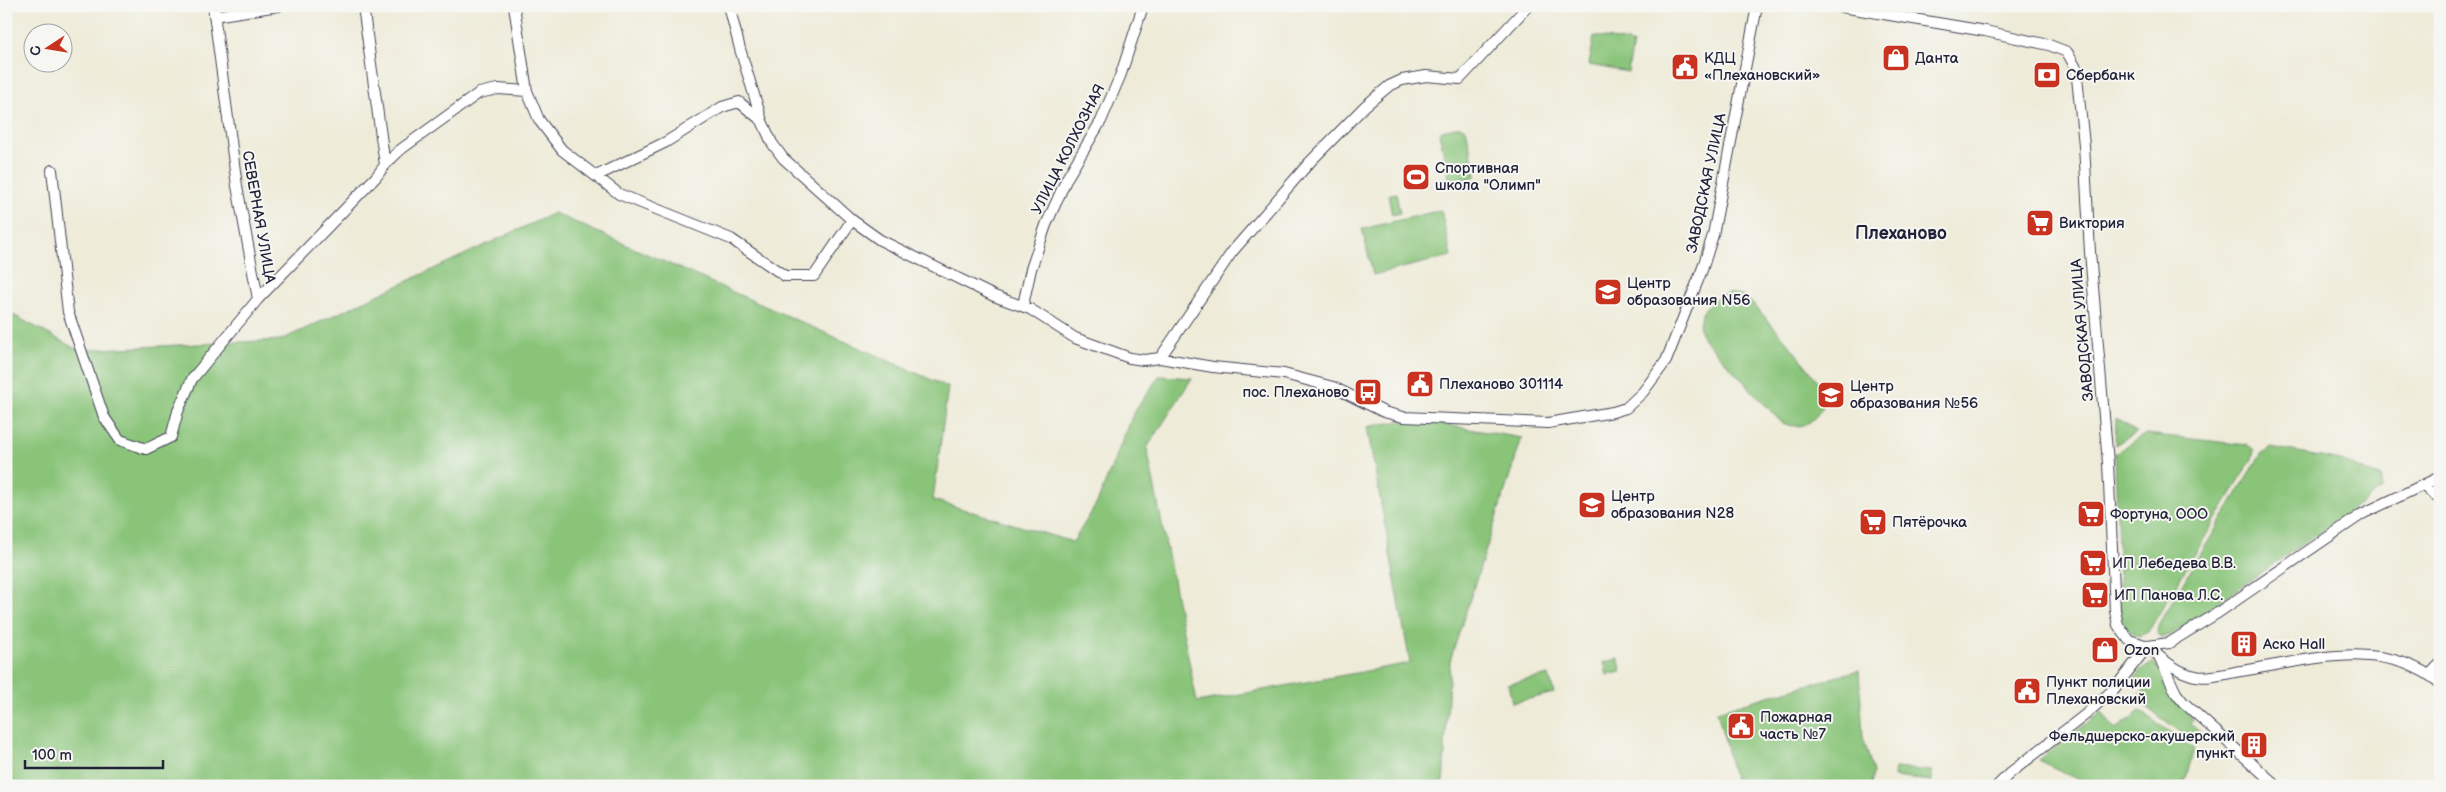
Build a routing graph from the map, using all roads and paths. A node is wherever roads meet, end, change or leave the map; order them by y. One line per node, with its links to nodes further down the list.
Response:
1 (279, 6): 9 (street, СЕВЕРНАЯ УЛИЦА)
2 (363, 6): 12 (street)
3 (514, 6): 10 (street)
4 (729, 6): 11 (street)
5 (1143, 6): 17 (street, УЛИЦА КОЛХОЗНАЯ)
6 (1528, 6): 18 (street)
7 (1758, 6): 18 (street, ЗАВОДСКАЯ УЛИЦА)
8 (1836, 6): 22 (street, ЗАВОДСКАЯ УЛИЦА)
9 (213, 11): 16 (street, СЕВЕРНАЯ УЛИЦА)
10 (527, 91): 12 (street, СЕВЕРНАЯ УЛИЦА); 14 (street)
11 (764, 125): 14 (street); 15 (street, ЗАВОДСКАЯ УЛИЦА)
12 (385, 164): 16 (street, СЕВЕРНАЯ УЛИЦА)
13 (52, 170): 16 (street)
14 (596, 176): 15 (street)
15 (852, 220): 17 (street, ЗАВОДСКАЯ УЛИЦА)
16 (258, 299)
17 (1023, 305): 18 (street, ЗАВОДСКАЯ УЛИЦА)
18 (1160, 358)
19 (2440, 477): 20 (street)
20 (2424, 485): 21 (street); 22 (street)
21 (2440, 500)
22 (2148, 646): 23 (street); 27 (street)
23 (2160, 658): 25 (street); 28 (street)
24 (2440, 664): 25 (street)
25 (2430, 674): 26 (street)
26 (2440, 683)
27 (1997, 786)
28 (2277, 786)

